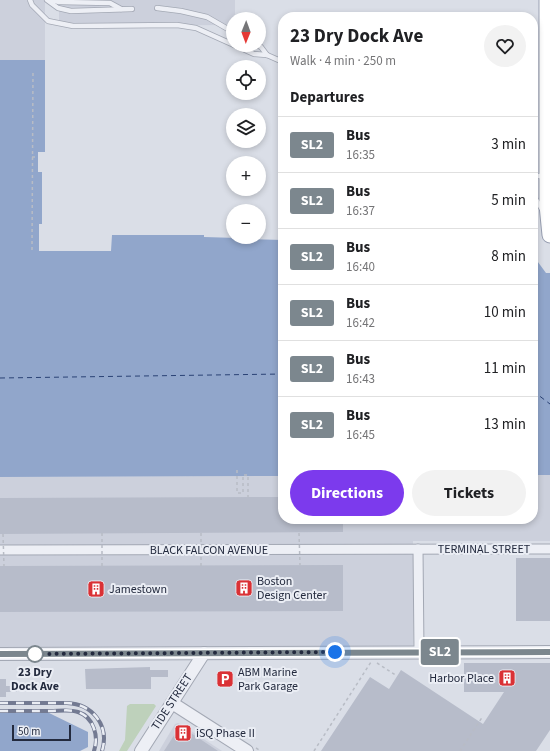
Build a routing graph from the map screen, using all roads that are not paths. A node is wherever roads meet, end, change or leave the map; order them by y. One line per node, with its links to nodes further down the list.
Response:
1 (30, 0): 11 (lane)
2 (46, 0): 7 (lane)
3 (52, 0): 7 (lane)
4 (546, 0): 8 (main road)
5 (157, 8): 9 (lane)
6 (132, 9): 7 (lane)
7 (122, 10)
8 (548, 23): 13 (main road)
9 (226, 28)
10 (265, 52): 11 (lane)
11 (267, 55): 12 (lane)
12 (278, 60)
13 (540, 176): 15 (main road)
14 (538, 203): 15 (lane)
15 (549, 231)
16 (418, 549): 17 (street, TERMINAL STREET); 18 (street, BLACK FALCON AVENUE); 19 (street)
17 (550, 549)
18 (0, 550)
19 (419, 652): 20 (street); 21 (street)
20 (550, 652)
21 (204, 653): 22 (street); 23 (street, TIDE STREET)
22 (0, 654)
23 (172, 703): 24 (street, TIDE STREET); 25 (street)
24 (141, 751)
25 (247, 751)

